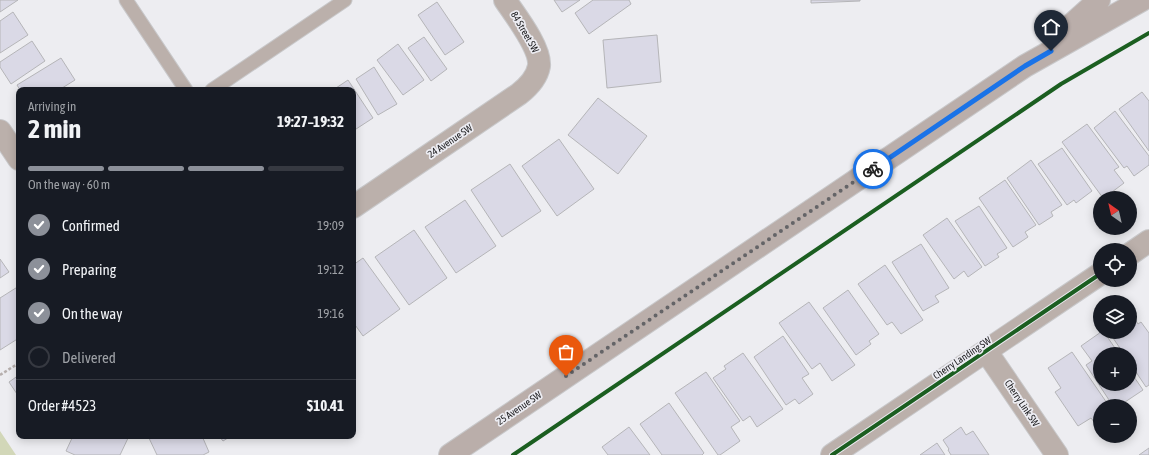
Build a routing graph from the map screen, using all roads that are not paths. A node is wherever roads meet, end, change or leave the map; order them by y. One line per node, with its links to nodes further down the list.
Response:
1 (126, 0): 8 (lane)
2 (345, 0): 9 (lane)
3 (505, 0): 7 (street, 84 Street SW)
4 (1099, 0): 6 (main road, 25 Avenue SW)
5 (1142, 0): 6 (main road, 25 Avenue SW)
6 (1025, 66): 17 (main road, 25 Avenue SW)
7 (539, 67): 12 (street, 24 Avenue SW)
8 (184, 87)
9 (216, 87)
10 (0, 131): 11 (street)
11 (16, 155)
12 (356, 205)
13 (1149, 241): 14 (street)
14 (1137, 249)
15 (1093, 279): 16 (street, Cherry Landing SW)
16 (986, 351): 18 (street, Cherry Landing SW); 19 (street, Cherry Link SW)
17 (450, 455)
18 (832, 455)
19 (1057, 455)

